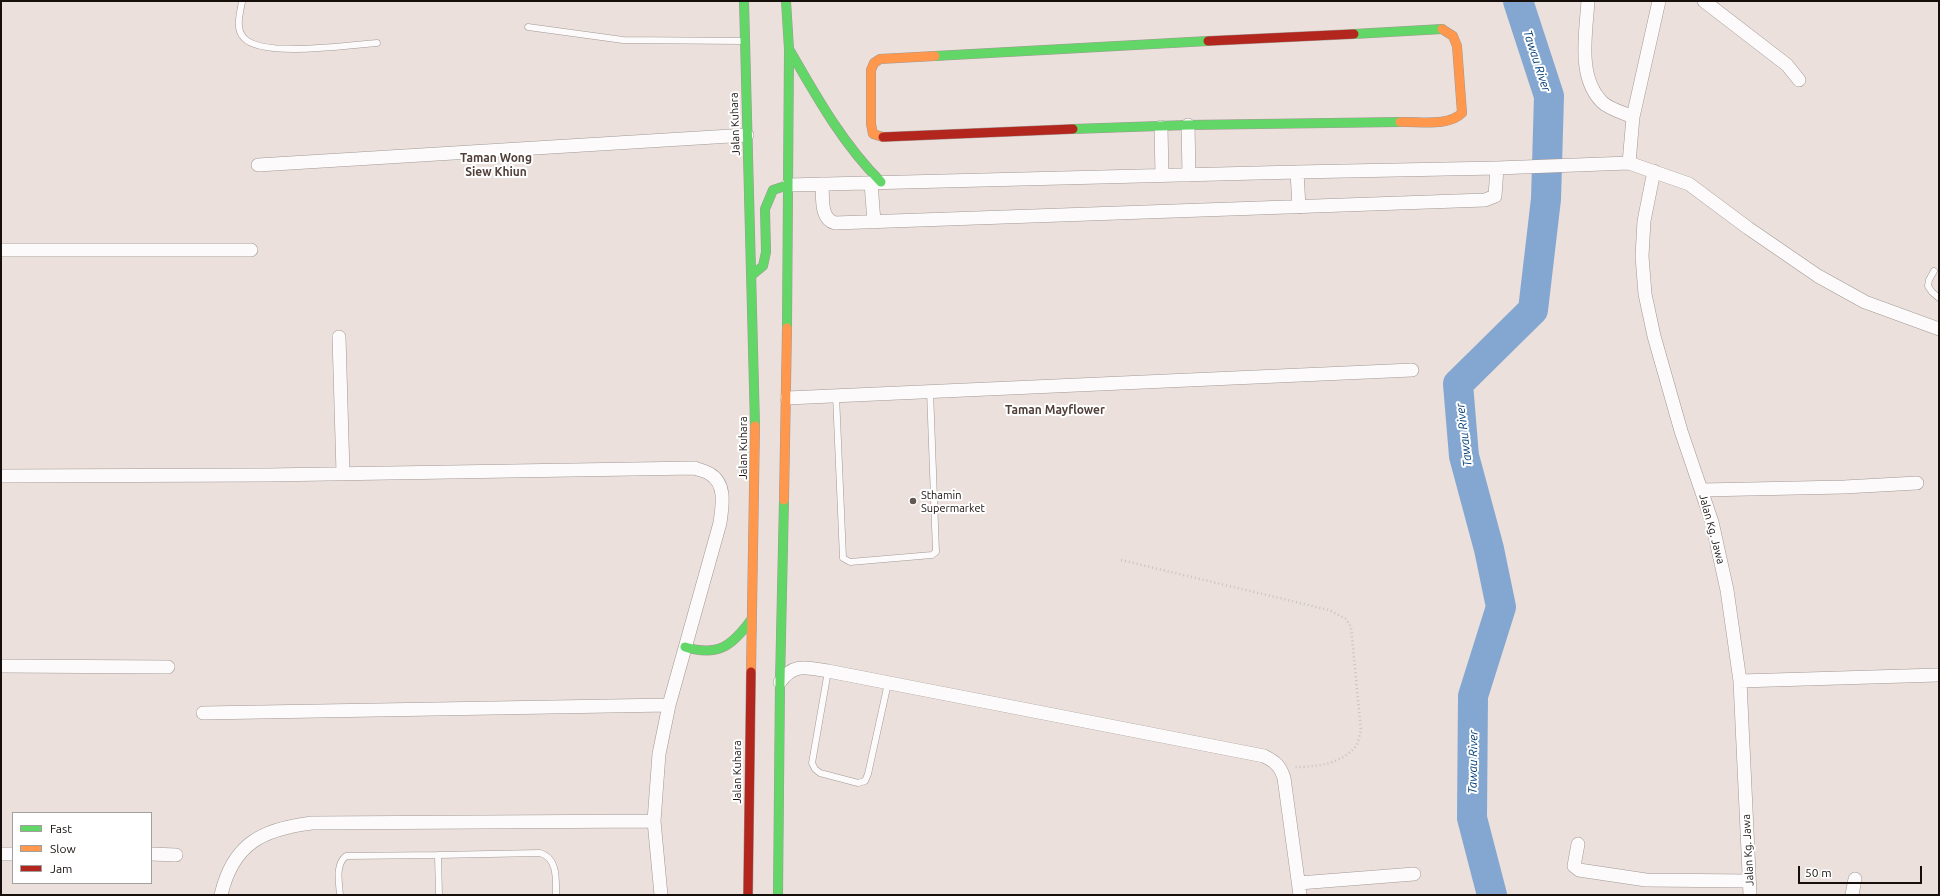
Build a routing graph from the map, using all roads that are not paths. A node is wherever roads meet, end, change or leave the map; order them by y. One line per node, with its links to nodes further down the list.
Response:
1 (744, 1): 8 (main road, Jalan Kuhara)
2 (786, 1): 10 (main road)
3 (1588, 1): 12 (street)
4 (1660, 1): 12 (street)
5 (1704, 1): 11 (street)
6 (242, 2): 9 (lane)
7 (528, 27): 8 (lane)
8 (745, 41): 15 (main road, Jalan Kuhara)
9 (378, 43)
10 (788, 49): 23 (main road); 25 (main road)
11 (1799, 80)
12 (1633, 117): 16 (street)
13 (1161, 126): 14 (main road); 14 (main road); 22 (street)
14 (1188, 126): 21 (street)
15 (747, 135): 17 (street); 31 (main road, Jalan Kuhara)
16 (1629, 163): 18 (street); 19 (street)
17 (258, 165)
18 (1497, 168): 20 (street); 26 (street)
19 (1654, 171): 33 (street); 42 (street, Jalan Kg. Jawa)
20 (1297, 172): 21 (street); 26 (street)
21 (1190, 175): 22 (street)
22 (1162, 176): 23 (street)
23 (876, 183): 24 (street); 27 (street)
24 (822, 184): 25 (street); 27 (street)
25 (788, 185): 31 (main road); 38 (main road)
26 (1299, 207): 27 (street)
27 (874, 222)
28 (1, 250): 29 (street)
29 (251, 250)
30 (1934, 270): 32 (lane)
31 (752, 275): 43 (main road, Jalan Kuhara)
32 (1939, 298)
33 (1939, 330)
34 (338, 337): 39 (street)
35 (1412, 370): 36 (street)
36 (930, 391): 37 (street); 37 (lane)
37 (836, 396): 38 (street)
38 (787, 398): 50 (main road)
39 (343, 474): 40 (street); 44 (street)
40 (1, 476)
41 (1917, 483): 42 (street)
42 (1702, 490): 49 (street, Jalan Kg. Jawa)
43 (750, 620): 44 (main road); 70 (main road, Jalan Kuhara)
44 (686, 647): 52 (street)
45 (1, 666): 46 (street)
46 (168, 667)
47 (828, 671): 50 (street); 51 (street); 51 (lane)
48 (1938, 675): 49 (street)
49 (1740, 681): 63 (street, Jalan Kg. Jawa)
50 (780, 682): 71 (main road)
51 (888, 683): 64 (street)
52 (669, 705): 53 (street); 54 (street)
53 (202, 712)
54 (654, 821): 65 (street); 69 (street)
55 (1578, 844): 63 (street)
56 (1, 854): 57 (street)
57 (12, 854)
58 (152, 854): 59 (street)
59 (176, 855)
60 (438, 855): 66 (lane); 67 (lane); 68 (lane)
61 (1414, 874): 64 (street)
62 (1854, 878): 73 (street)
63 (1749, 881): 72 (street, Jalan Kg. Jawa)
64 (1300, 889)
65 (221, 895)
66 (340, 895)
67 (439, 895)
68 (556, 895)
69 (661, 895)
70 (748, 895)
71 (778, 895)
72 (1750, 895)
73 (1852, 895)

